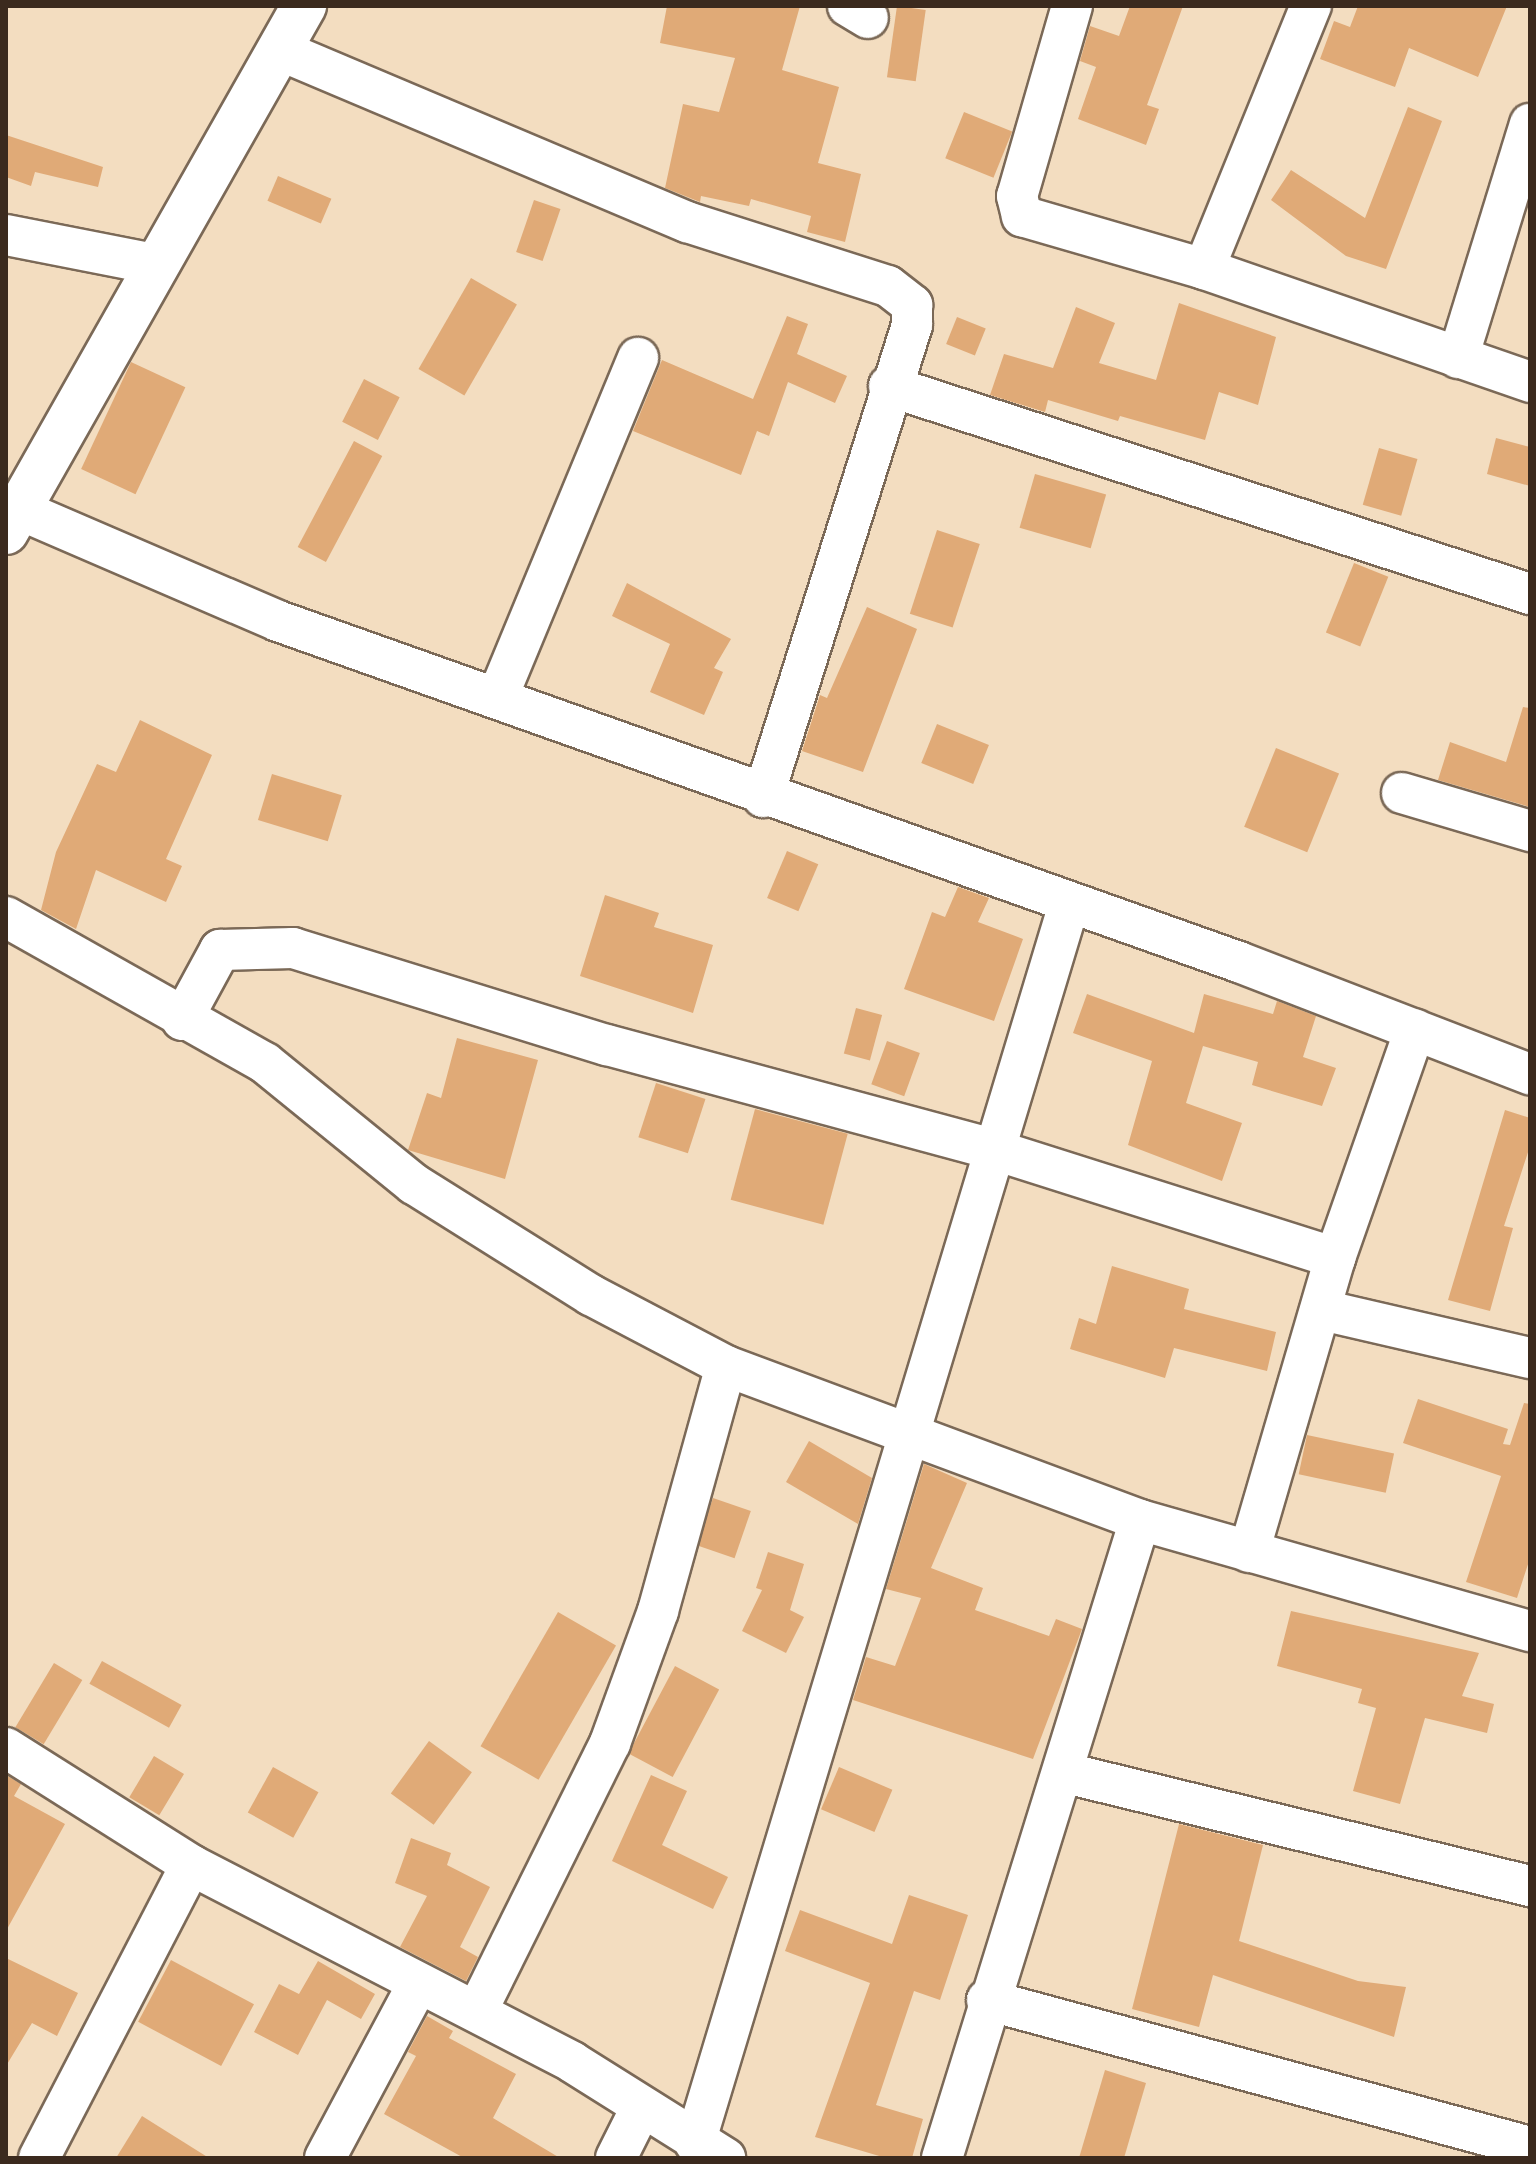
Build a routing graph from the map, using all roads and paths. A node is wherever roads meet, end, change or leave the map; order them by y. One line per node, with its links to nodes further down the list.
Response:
1 (304, 6): 4 (street)
2 (1072, 6): 8 (street)
3 (1311, 6): 8 (street)
4 (282, 51): 7 (street); 12 (street)
5 (1530, 124): 10 (street)
6 (6, 235): 7 (street)
7 (154, 264): 13 (street)
8 (1204, 269): 10 (street)
9 (638, 358): 15 (street)
10 (1458, 358): 11 (street)
11 (1530, 382)
12 (889, 386): 14 (street); 17 (street)
13 (10, 516): 15 (street)
14 (1530, 594)
15 (498, 696): 17 (street)
16 (1402, 793): 18 (street)
17 (763, 797): 19 (street)
18 (1530, 831)
19 (1069, 904): 22 (street); 24 (street)
20 (6, 917): 21 (street)
21 (182, 1020): 24 (street); 28 (street)
22 (1415, 1030): 23 (street); 25 (street)
23 (1530, 1074)
24 (992, 1149): 25 (street); 29 (street)
25 (1335, 1258): 26 (street)
26 (1322, 1310): 27 (street); 31 (street)
27 (1530, 1358)
28 (726, 1366): 29 (street); 39 (street)
29 (911, 1439): 30 (street); 42 (street)
30 (1140, 1520): 31 (street); 34 (street)
31 (1249, 1552): 32 (street)
32 (1530, 1631)
33 (6, 1748): 35 (street)
34 (1066, 1773): 36 (street); 38 (street)
35 (191, 1865): 37 (street); 43 (street)
36 (1530, 1886)
37 (418, 1984): 39 (street); 44 (street)
38 (987, 2000): 41 (street); 46 (street)
39 (477, 2011): 40 (street)
40 (640, 2110): 42 (street); 45 (street)
41 (1530, 2147)
42 (710, 2150)
43 (39, 2158)
44 (325, 2158)
45 (616, 2158)
46 (942, 2158)

